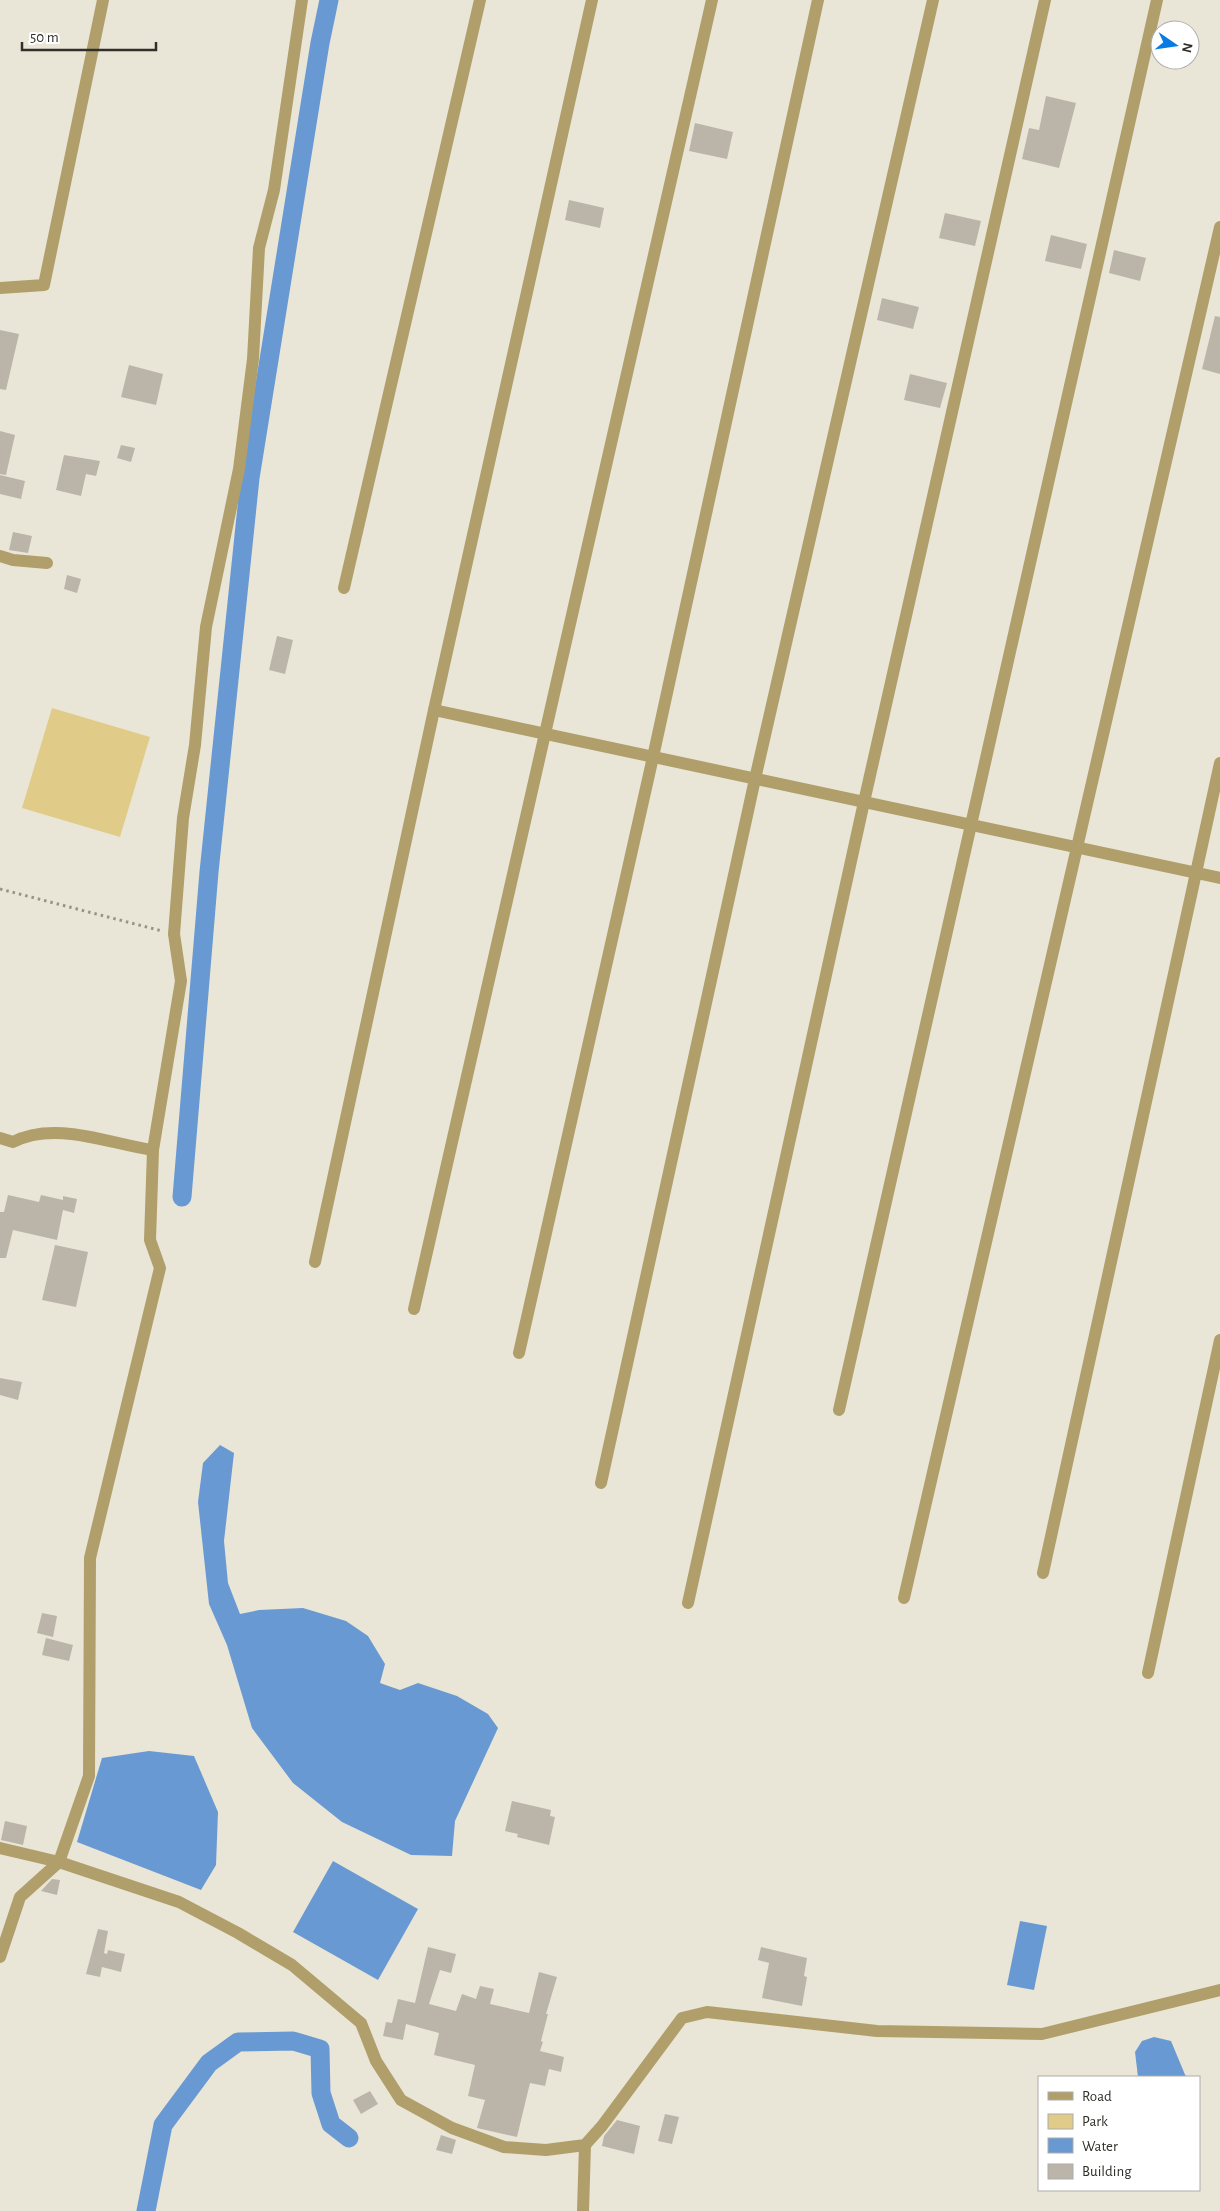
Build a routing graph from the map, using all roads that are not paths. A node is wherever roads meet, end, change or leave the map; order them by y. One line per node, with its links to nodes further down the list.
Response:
1 (102, 0): 11 (street)
2 (302, 0): 26 (street)
3 (480, 0): 14 (street)
4 (592, 0): 15 (street)
5 (712, 0): 16 (street)
6 (818, 0): 17 (street)
7 (933, 0): 19 (street)
8 (1045, 0): 20 (street)
9 (1157, 0): 21 (street)
10 (1220, 227): 22 (street)
11 (0, 288)
12 (0, 556): 13 (street)
13 (47, 563)
14 (344, 588)
15 (434, 710): 16 (street); 27 (street)
16 (544, 734): 17 (street); 28 (street)
17 (653, 756): 19 (street); 30 (street)
18 (1220, 763): 23 (street)
19 (755, 778): 20 (street); 32 (street)
20 (864, 802): 21 (street); 35 (street)
21 (970, 824): 22 (street); 31 (street)
22 (1077, 847): 23 (street); 34 (street)
23 (1195, 873): 24 (street); 33 (street)
24 (1220, 878)
25 (0, 1138): 26 (street)
26 (153, 1150): 38 (street)
27 (315, 1262)
28 (414, 1309)
29 (1220, 1340): 36 (street)
30 (519, 1353)
31 (839, 1410)
32 (601, 1483)
33 (1043, 1573)
34 (904, 1598)
35 (688, 1603)
36 (1148, 1673)
37 (0, 1848): 38 (street)
38 (59, 1862): 39 (street); 41 (street)
39 (0, 1957)
40 (1220, 1990): 41 (street)
41 (585, 2145): 42 (street)
42 (582, 2211)

